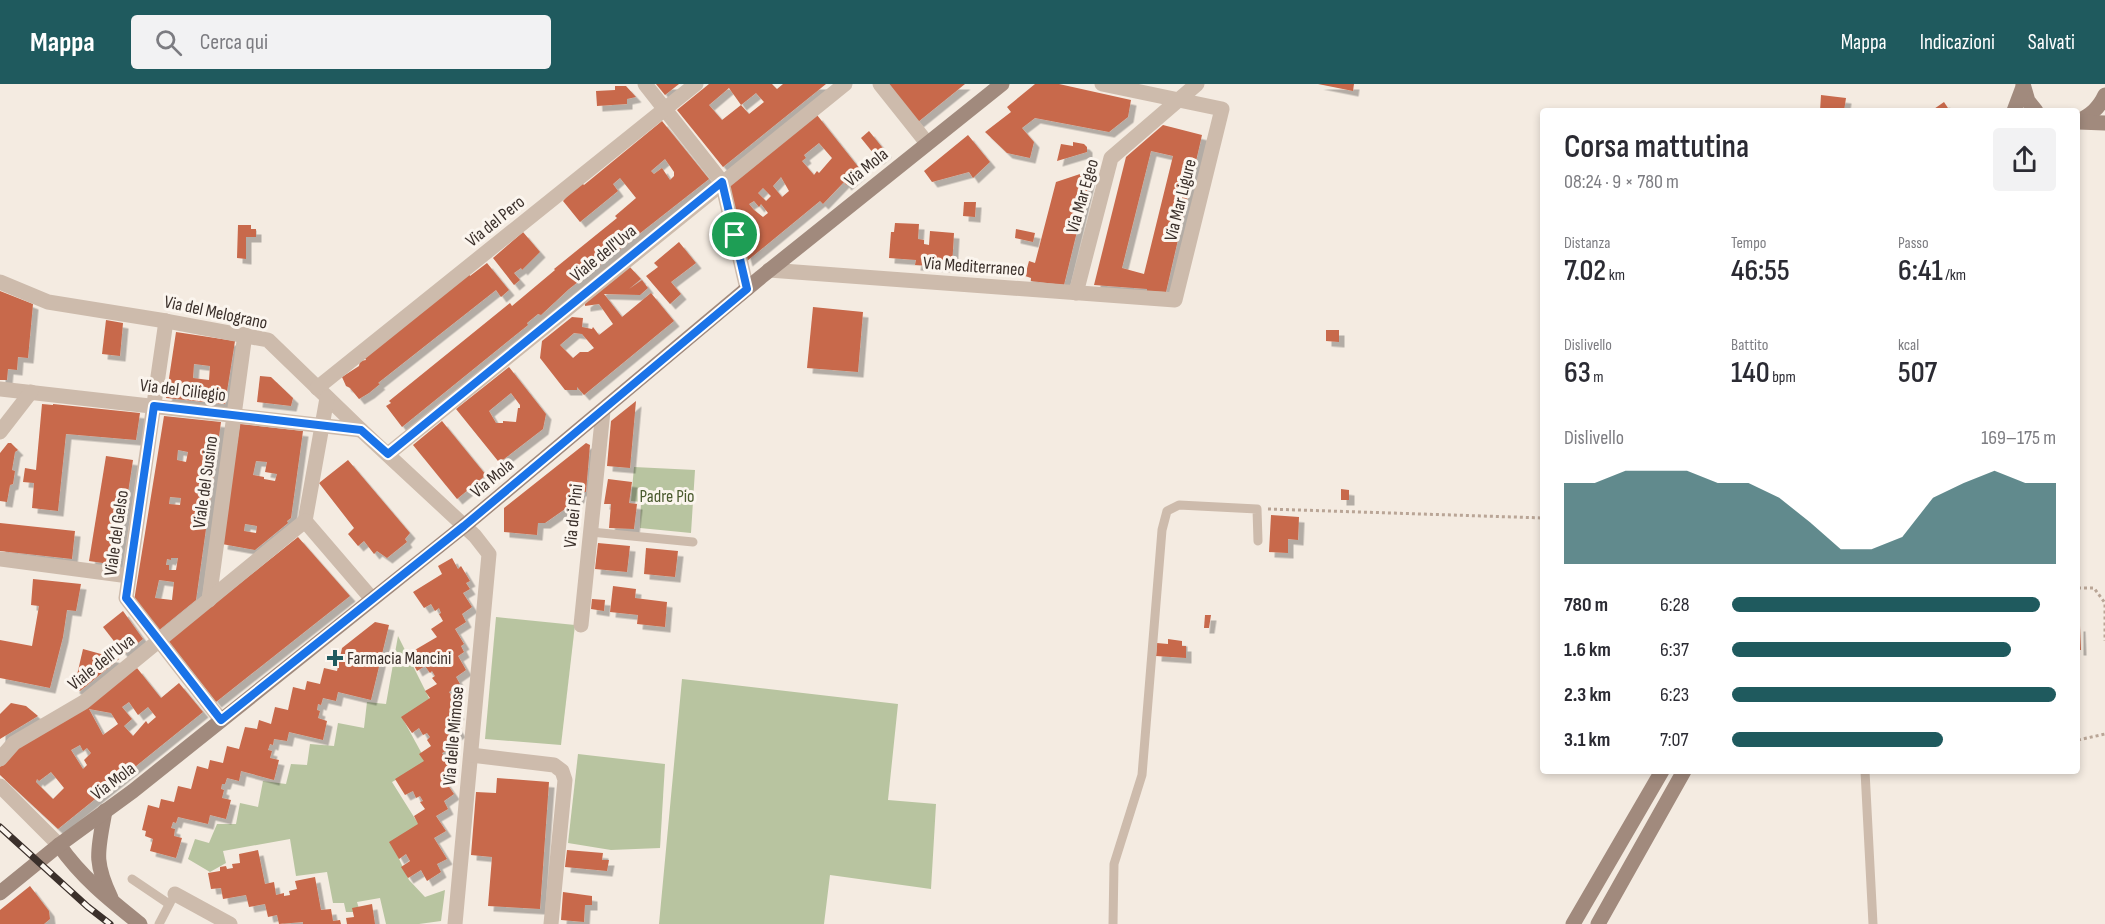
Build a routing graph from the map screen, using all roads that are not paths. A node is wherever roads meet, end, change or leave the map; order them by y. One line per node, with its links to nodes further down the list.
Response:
1 (645, 84): 13 (street)
2 (696, 84): 13 (street, Via del Pero)
3 (845, 84): 18 (street, Viale dell'Uva)
4 (879, 84): 17 (street)
5 (1002, 84): 17 (main road, Via Mola)
6 (1102, 84): 10 (street)
7 (1197, 84): 10 (street, Via Mar Egeo)
8 (2021, 85): 11 (main road); 12 (main road)
9 (2105, 95): 14 (main road)
10 (1177, 100): 22 (street, Via Mar Egeo); 23 (street, Via Mar Ligure)
11 (2015, 108)
12 (2034, 108)
13 (666, 110): 18 (street); 28 (street, Via del Pero)
14 (2080, 120)
15 (2080, 121): 16 (main road)
16 (2105, 123)
17 (927, 143): 19 (main road, Via Mola)
18 (722, 182): 21 (street); 35 (street, Viale dell'Uva)
19 (769, 270): 21 (main road, Via Mola); 22 (street, Via Mediterraneo)
20 (0, 282): 24 (street, Via del Melograno)
21 (747, 289): 30 (main road, Via Mola)
22 (1076, 293): 23 (street, Via Mediterraneo)
23 (1175, 300)
24 (166, 321): 25 (street, Via del Melograno); 29 (street, Viale del Gelso)
25 (246, 334): 28 (street, Via del Melograno); 31 (street, Viale del Susino)
26 (0, 389): 27 (street, Via del Ciliegio)
27 (31, 392): 29 (street, Via del Ciliegio); 34 (street)
28 (322, 393): 32 (street); 33 (street, Via del Melograno)
29 (154, 406): 31 (street, Via del Ciliegio); 42 (street, Viale del Gelso)
30 (603, 411): 37 (main road, Via Mola); 38 (street, Via dei Pini)
31 (234, 416): 32 (street, Via del Ciliegio); 44 (street, Viale del Susino)
32 (322, 425): 33 (street, Via del Ciliegio); 36 (street)
33 (361, 430): 35 (street, Via del Melograno)
34 (0, 432)
35 (388, 454): 37 (street, Via del Melograno)
36 (305, 521): 43 (street); 44 (street, Viale dell'Uva)
37 (464, 526): 43 (main road, Via Mola); 48 (street, Via delle Mimose)
38 (591, 532): 40 (lane); 45 (street, Via dei Pini)
39 (1258, 541): 65 (lane)
40 (693, 542)
41 (0, 559): 42 (street)
42 (129, 576): 46 (street, Viale del Gelso)
43 (372, 599): 47 (main road, Via Mola)
44 (208, 600): 46 (street, Viale dell'Uva)
45 (581, 625)
46 (159, 640): 47 (street, Viale del Gelso); 49 (street, Viale dell'Uva)
47 (221, 720): 54 (main road, Via Mola)
48 (471, 755): 63 (street, Via delle Mimose); 64 (street)
49 (0, 759)
50 (1660, 774): 66 (main road)
51 (1682, 774): 67 (main road)
52 (1865, 774): 68 (lane)
53 (0, 786): 55 (street)
54 (105, 811): 55 (main road, Via Mola); 59 (main road)
55 (59, 845): 57 (main road, Via Mola); 59 (main road)
56 (132, 879): 58 (lane)
57 (0, 893)
58 (172, 899): 61 (lane); 62 (street)
59 (114, 903): 60 (main road)
60 (140, 924)
61 (159, 924)
62 (230, 924)
63 (455, 924)
64 (550, 924)
65 (1113, 924)
66 (1573, 924)
67 (1598, 924)
68 (1873, 924)

